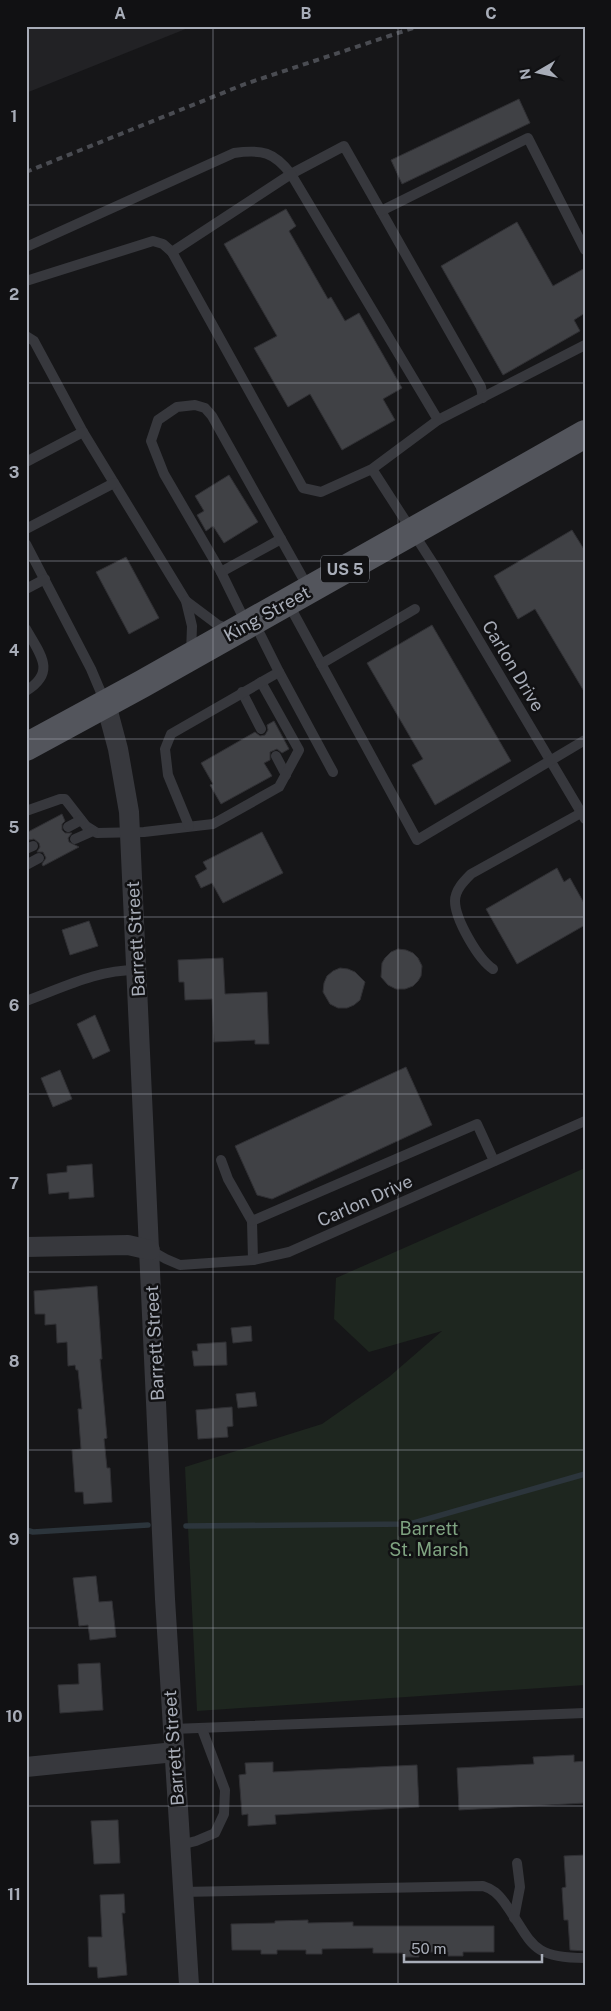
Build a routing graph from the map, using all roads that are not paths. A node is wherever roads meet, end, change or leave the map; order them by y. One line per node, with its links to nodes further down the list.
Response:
1 (291, 174): 2 (lane); 3 (lane); 5 (lane); 10 (lane)
2 (381, 211): 4 (lane); 9 (lane)
3 (26, 247)
4 (585, 250)
5 (172, 252): 6 (lane); 14 (lane)
6 (26, 281)
7 (26, 336): 11 (lane)
8 (585, 346): 9 (lane)
9 (482, 398): 10 (lane)
10 (438, 420): 14 (lane)
11 (83, 432): 13 (lane); 15 (lane)
12 (585, 434): 17 (main road, King Street / US 5)
13 (28, 458)
14 (372, 469): 17 (lane, Carlon Drive)
15 (114, 483): 16 (lane); 24 (lane)
16 (26, 529)
17 (412, 531): 23 (main road, King Street / US 5); 39 (lane, Carlon Drive)
18 (281, 539): 20 (lane); 20 (lane); 23 (lane)
19 (26, 544): 21 (lane)
20 (221, 572): 26 (lane)
21 (45, 579): 22 (lane); 34 (lane)
22 (26, 589)
23 (298, 596): 26 (main road, King Street / US 5); 29 (lane)
24 (186, 600): 26 (lane); 28 (lane)
25 (415, 609): 29 (lane)
26 (246, 626): 28 (main road, King Street / US 5); 30 (lane)
27 (26, 629): 32 (lane)
28 (191, 656): 34 (main road, King Street / US 5)
29 (321, 664): 39 (lane)
30 (279, 672): 31 (lane); 40 (lane)
31 (261, 682): 33 (lane); 41 (lane)
32 (26, 690)
33 (242, 692): 35 (lane); 45 (lane)
34 (106, 704): 37 (main road, King Street / US 5); 48 (street, Barrett Street)
35 (261, 729)
36 (585, 740): 39 (lane)
37 (26, 747)
38 (276, 756): 41 (lane)
39 (551, 762): 43 (lane, Carlon Drive)
40 (333, 772)
41 (286, 775): 45 (lane)
42 (26, 811): 44 (lane)
43 (583, 816): 52 (lane)
44 (81, 820): 46 (lane); 47 (lane)
45 (189, 826): 48 (lane)
46 (68, 827)
47 (93, 831): 48 (lane); 49 (lane)
48 (130, 833): 53 (street, Barrett Street)
49 (75, 839)
50 (39, 858): 51 (lane)
51 (26, 865)
52 (493, 968)
53 (138, 970): 54 (lane); 60 (street, Barrett Street)
54 (26, 1001)
55 (585, 1121): 57 (lane, Carlon Drive)
56 (220, 1160): 58 (lane)
57 (494, 1161): 58 (lane); 61 (lane, Carlon Drive)
58 (252, 1221): 61 (lane)
59 (26, 1247): 60 (street)
60 (150, 1250): 61 (lane, Carlon Drive); 63 (street, Barrett Street)
61 (253, 1260)
62 (585, 1713): 64 (lane)
63 (173, 1729): 64 (lane); 65 (street, Barrett Street)
64 (202, 1729): 67 (lane)
65 (175, 1752): 66 (street); 67 (street, Barrett Street)
66 (26, 1767)
67 (180, 1845): 69 (street, Barrett Street)
68 (517, 1863): 70 (lane)
69 (182, 1892): 70 (lane); 72 (street, Barrett Street)
70 (514, 1918): 71 (lane)
71 (585, 1958)
72 (189, 1985)

